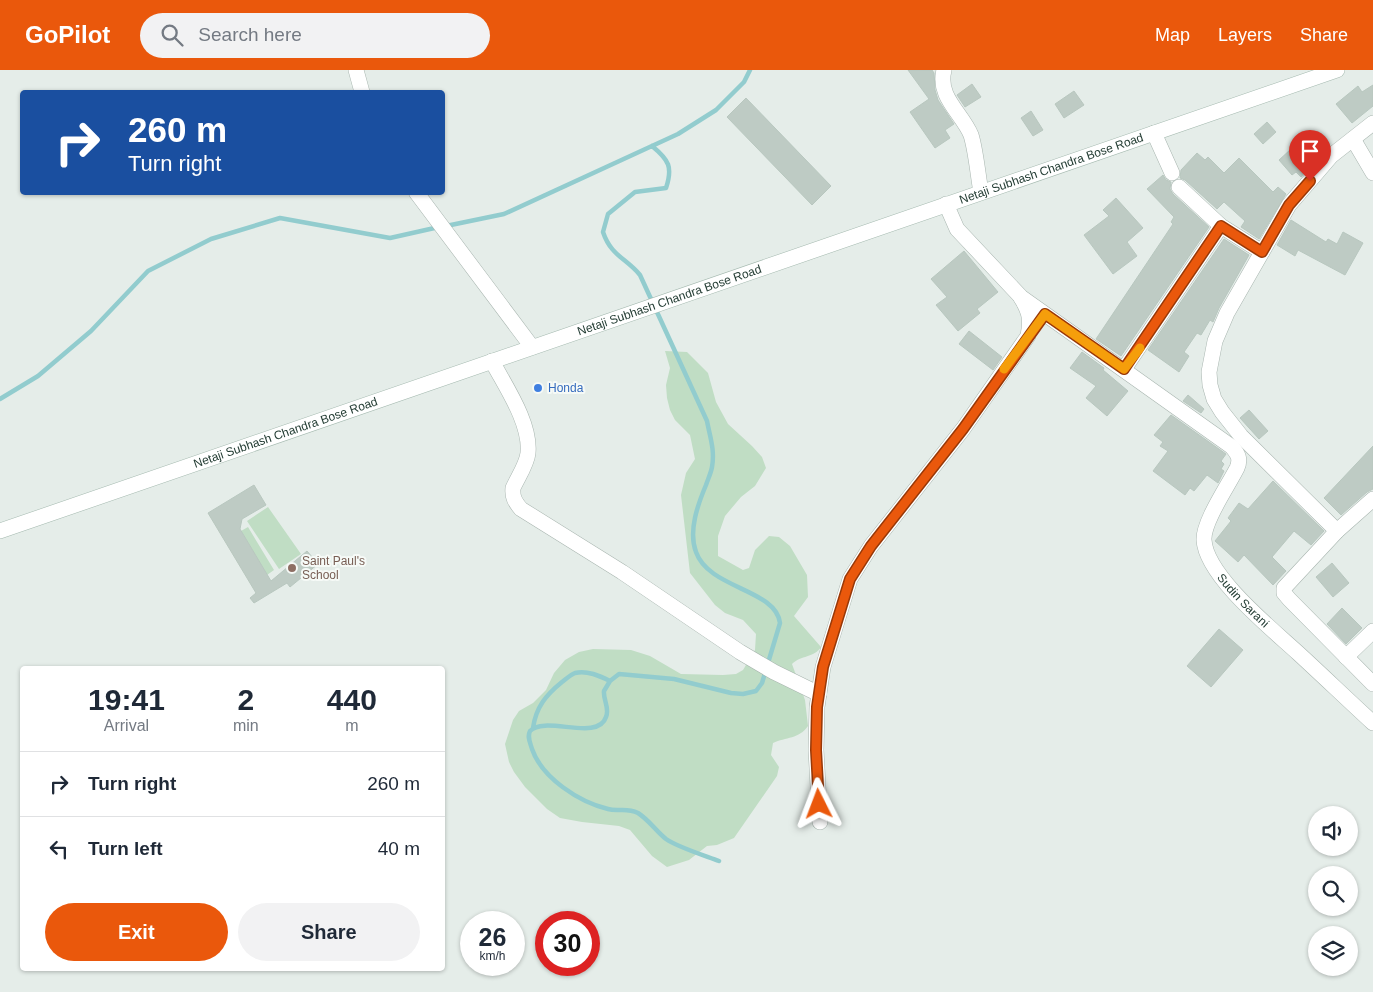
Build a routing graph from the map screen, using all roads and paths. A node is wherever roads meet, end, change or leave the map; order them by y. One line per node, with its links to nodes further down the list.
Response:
1 (356, 70): 4 (street)
2 (944, 70): 11 (street)
3 (1337, 70): 6 (street, Netaji Subhash Chandra Bose Road)
4 (361, 90)
5 (1373, 123): 7 (street)
6 (1154, 133): 8 (street); 11 (street, Netaji Subhash Chandra Bose Road)
7 (1353, 139): 9 (street); 15 (street)
8 (1172, 172)
9 (1373, 173)
10 (1179, 187): 14 (street)
11 (981, 192): 13 (street, Netaji Subhash Chandra Bose Road)
12 (419, 196): 19 (street)
13 (946, 204): 16 (street); 19 (street, Netaji Subhash Chandra Bose Road)
14 (1221, 226): 15 (street); 21 (street)
15 (1262, 252): 24 (street)
16 (1021, 297): 17 (street); 18 (street)
17 (1045, 314): 18 (street); 21 (street)
18 (1028, 336): 28 (street)
19 (532, 347): 20 (street, Netaji Subhash Chandra Bose Road)
20 (492, 361): 23 (street, Netaji Subhash Chandra Bose Road); 28 (street)
21 (1124, 369): 29 (street, Sudin Sarani)
22 (1373, 499): 24 (street)
23 (0, 531)
24 (1337, 531): 26 (street)
25 (1373, 631): 26 (street)
26 (1346, 657): 27 (street)
27 (1373, 684)
28 (819, 694): 30 (street)
29 (1373, 723)
30 (820, 822)

